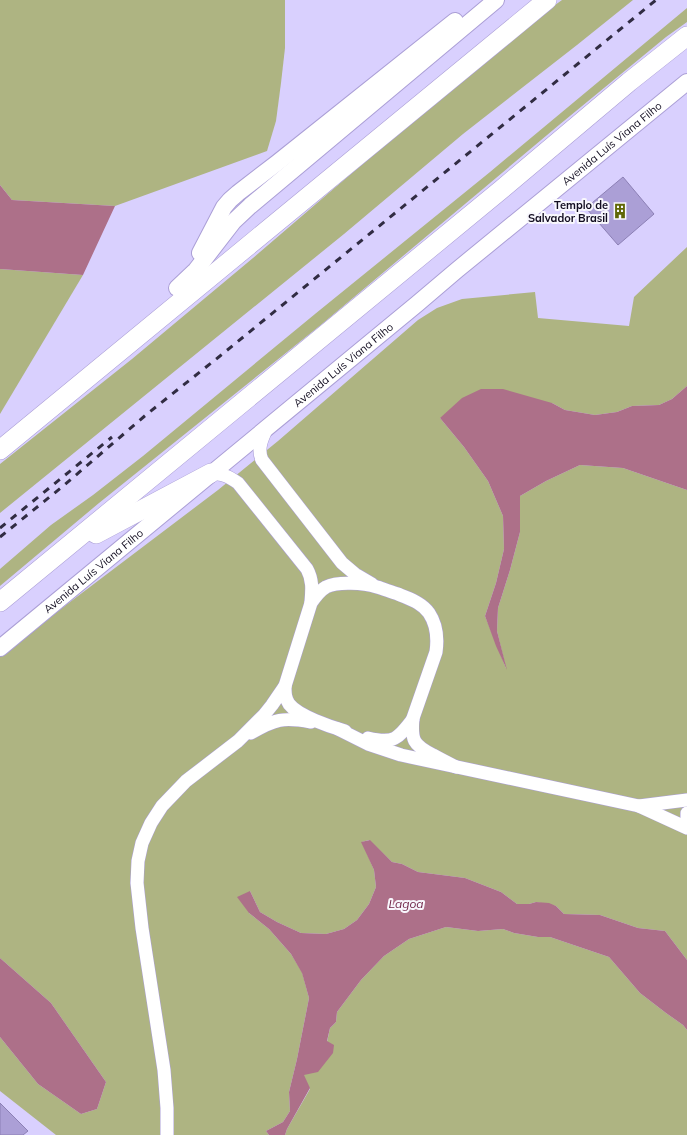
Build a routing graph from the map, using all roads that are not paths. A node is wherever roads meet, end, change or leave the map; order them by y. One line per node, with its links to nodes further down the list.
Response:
1 (481, 0): 6 (main road)
2 (496, 0): 6 (main road)
3 (547, 0): 7 (highway)
4 (687, 36): 11 (highway)
5 (687, 82): 8 (main road, Avenida Luís Viana Filho)
6 (177, 288): 7 (highway)
7 (76, 386): 9 (highway)
8 (266, 428): 10 (main road, Avenida Luís Viana Filho); 12 (street)
9 (0, 450)
10 (211, 473): 11 (highway); 14 (street); 15 (main road, Avenida Luís Viana Filho)
11 (61, 552): 13 (highway)
12 (377, 586): 14 (street); 17 (street)
13 (0, 602)
14 (311, 603): 16 (street)
15 (0, 648)
16 (284, 686): 18 (street); 20 (street)
17 (413, 718): 19 (street); 21 (street)
18 (321, 723): 19 (street); 20 (street)
19 (338, 729): 21 (street)
20 (238, 741): 27 (street)
21 (456, 767): 23 (street)
22 (687, 800): 23 (street)
23 (639, 806): 26 (street)
24 (687, 813): 25 (street)
25 (687, 819)
26 (687, 828)
27 (167, 1135)

